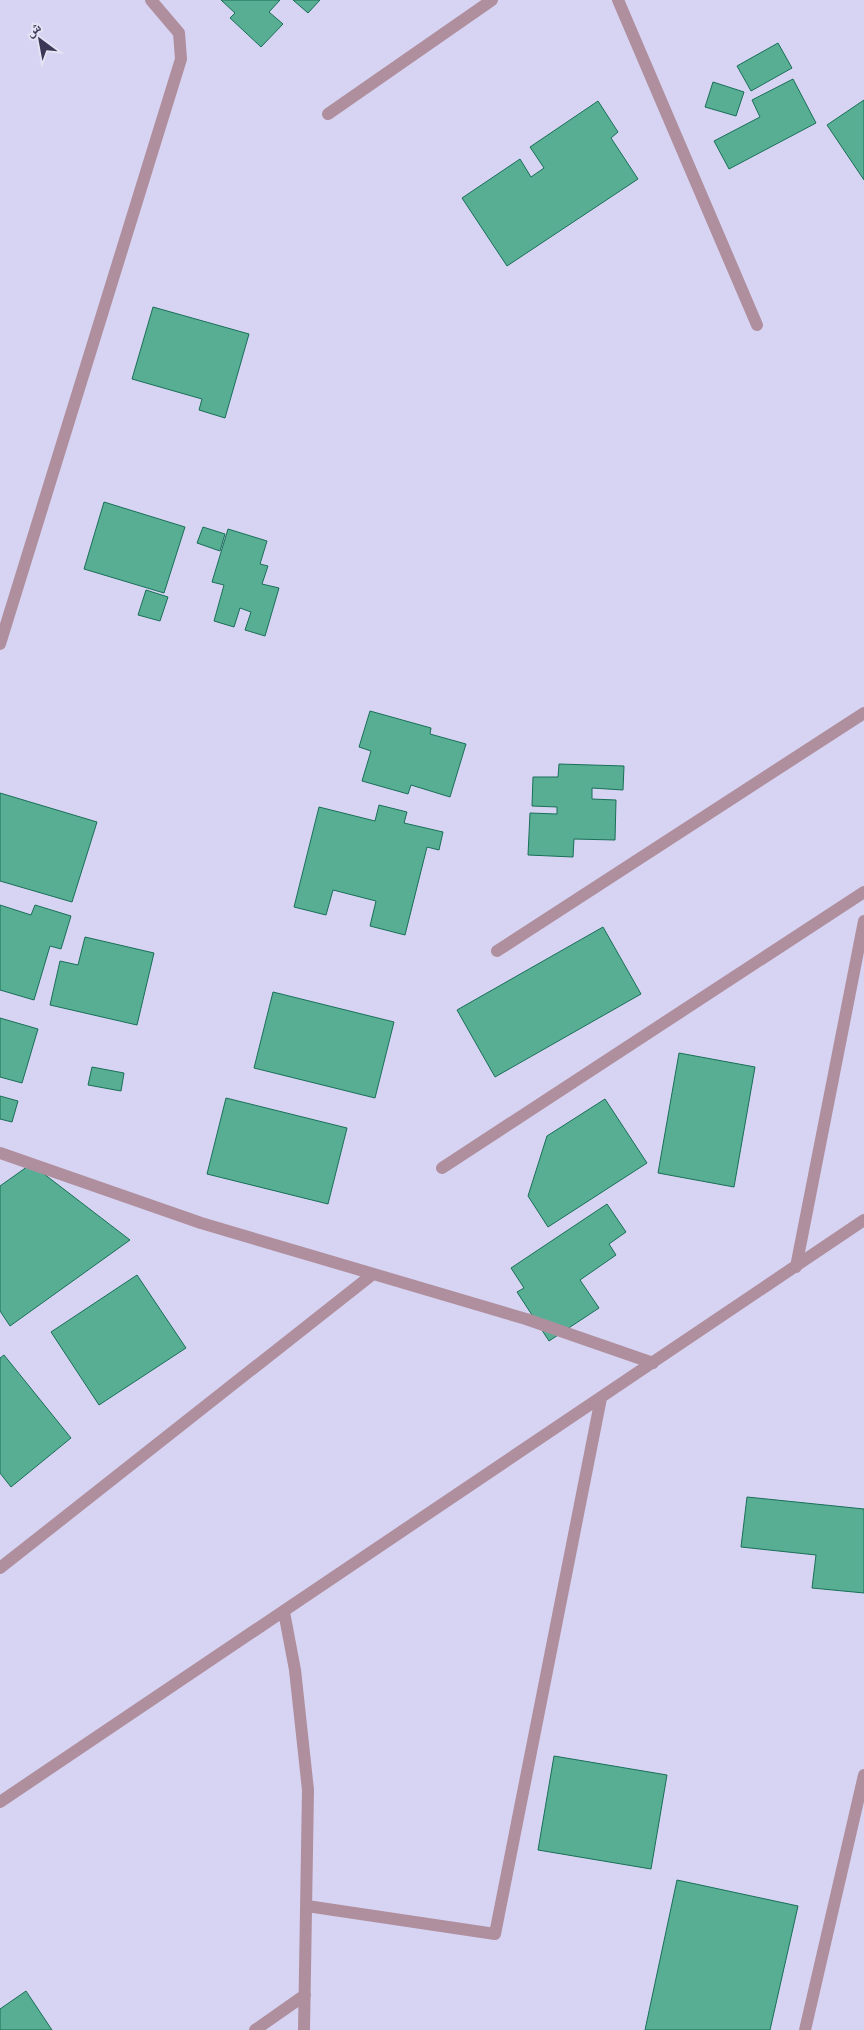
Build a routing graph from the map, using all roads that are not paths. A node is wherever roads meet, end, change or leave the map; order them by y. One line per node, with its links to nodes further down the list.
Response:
1 (151, 0): 6 (street)
2 (492, 0): 4 (street)
3 (618, 0): 5 (street)
4 (328, 114)
5 (756, 325)
6 (0, 644)
7 (864, 713): 10 (street)
8 (864, 892): 12 (street)
9 (864, 921): 14 (street)
10 (497, 951)
11 (0, 1153): 15 (street)
12 (442, 1168)
13 (864, 1220): 14 (street)
14 (796, 1266): 16 (street)
15 (373, 1274): 16 (street); 18 (street)
16 (653, 1363): 17 (street)
17 (601, 1398): 19 (street); 22 (street)
18 (0, 1568)
19 (284, 1612): 21 (street); 22 (street)
20 (864, 1775): 26 (street)
21 (0, 1802)
22 (306, 1906): 23 (street)
23 (305, 1995): 24 (street); 25 (street)
24 (255, 2030)
25 (304, 2030)
26 (805, 2030)

